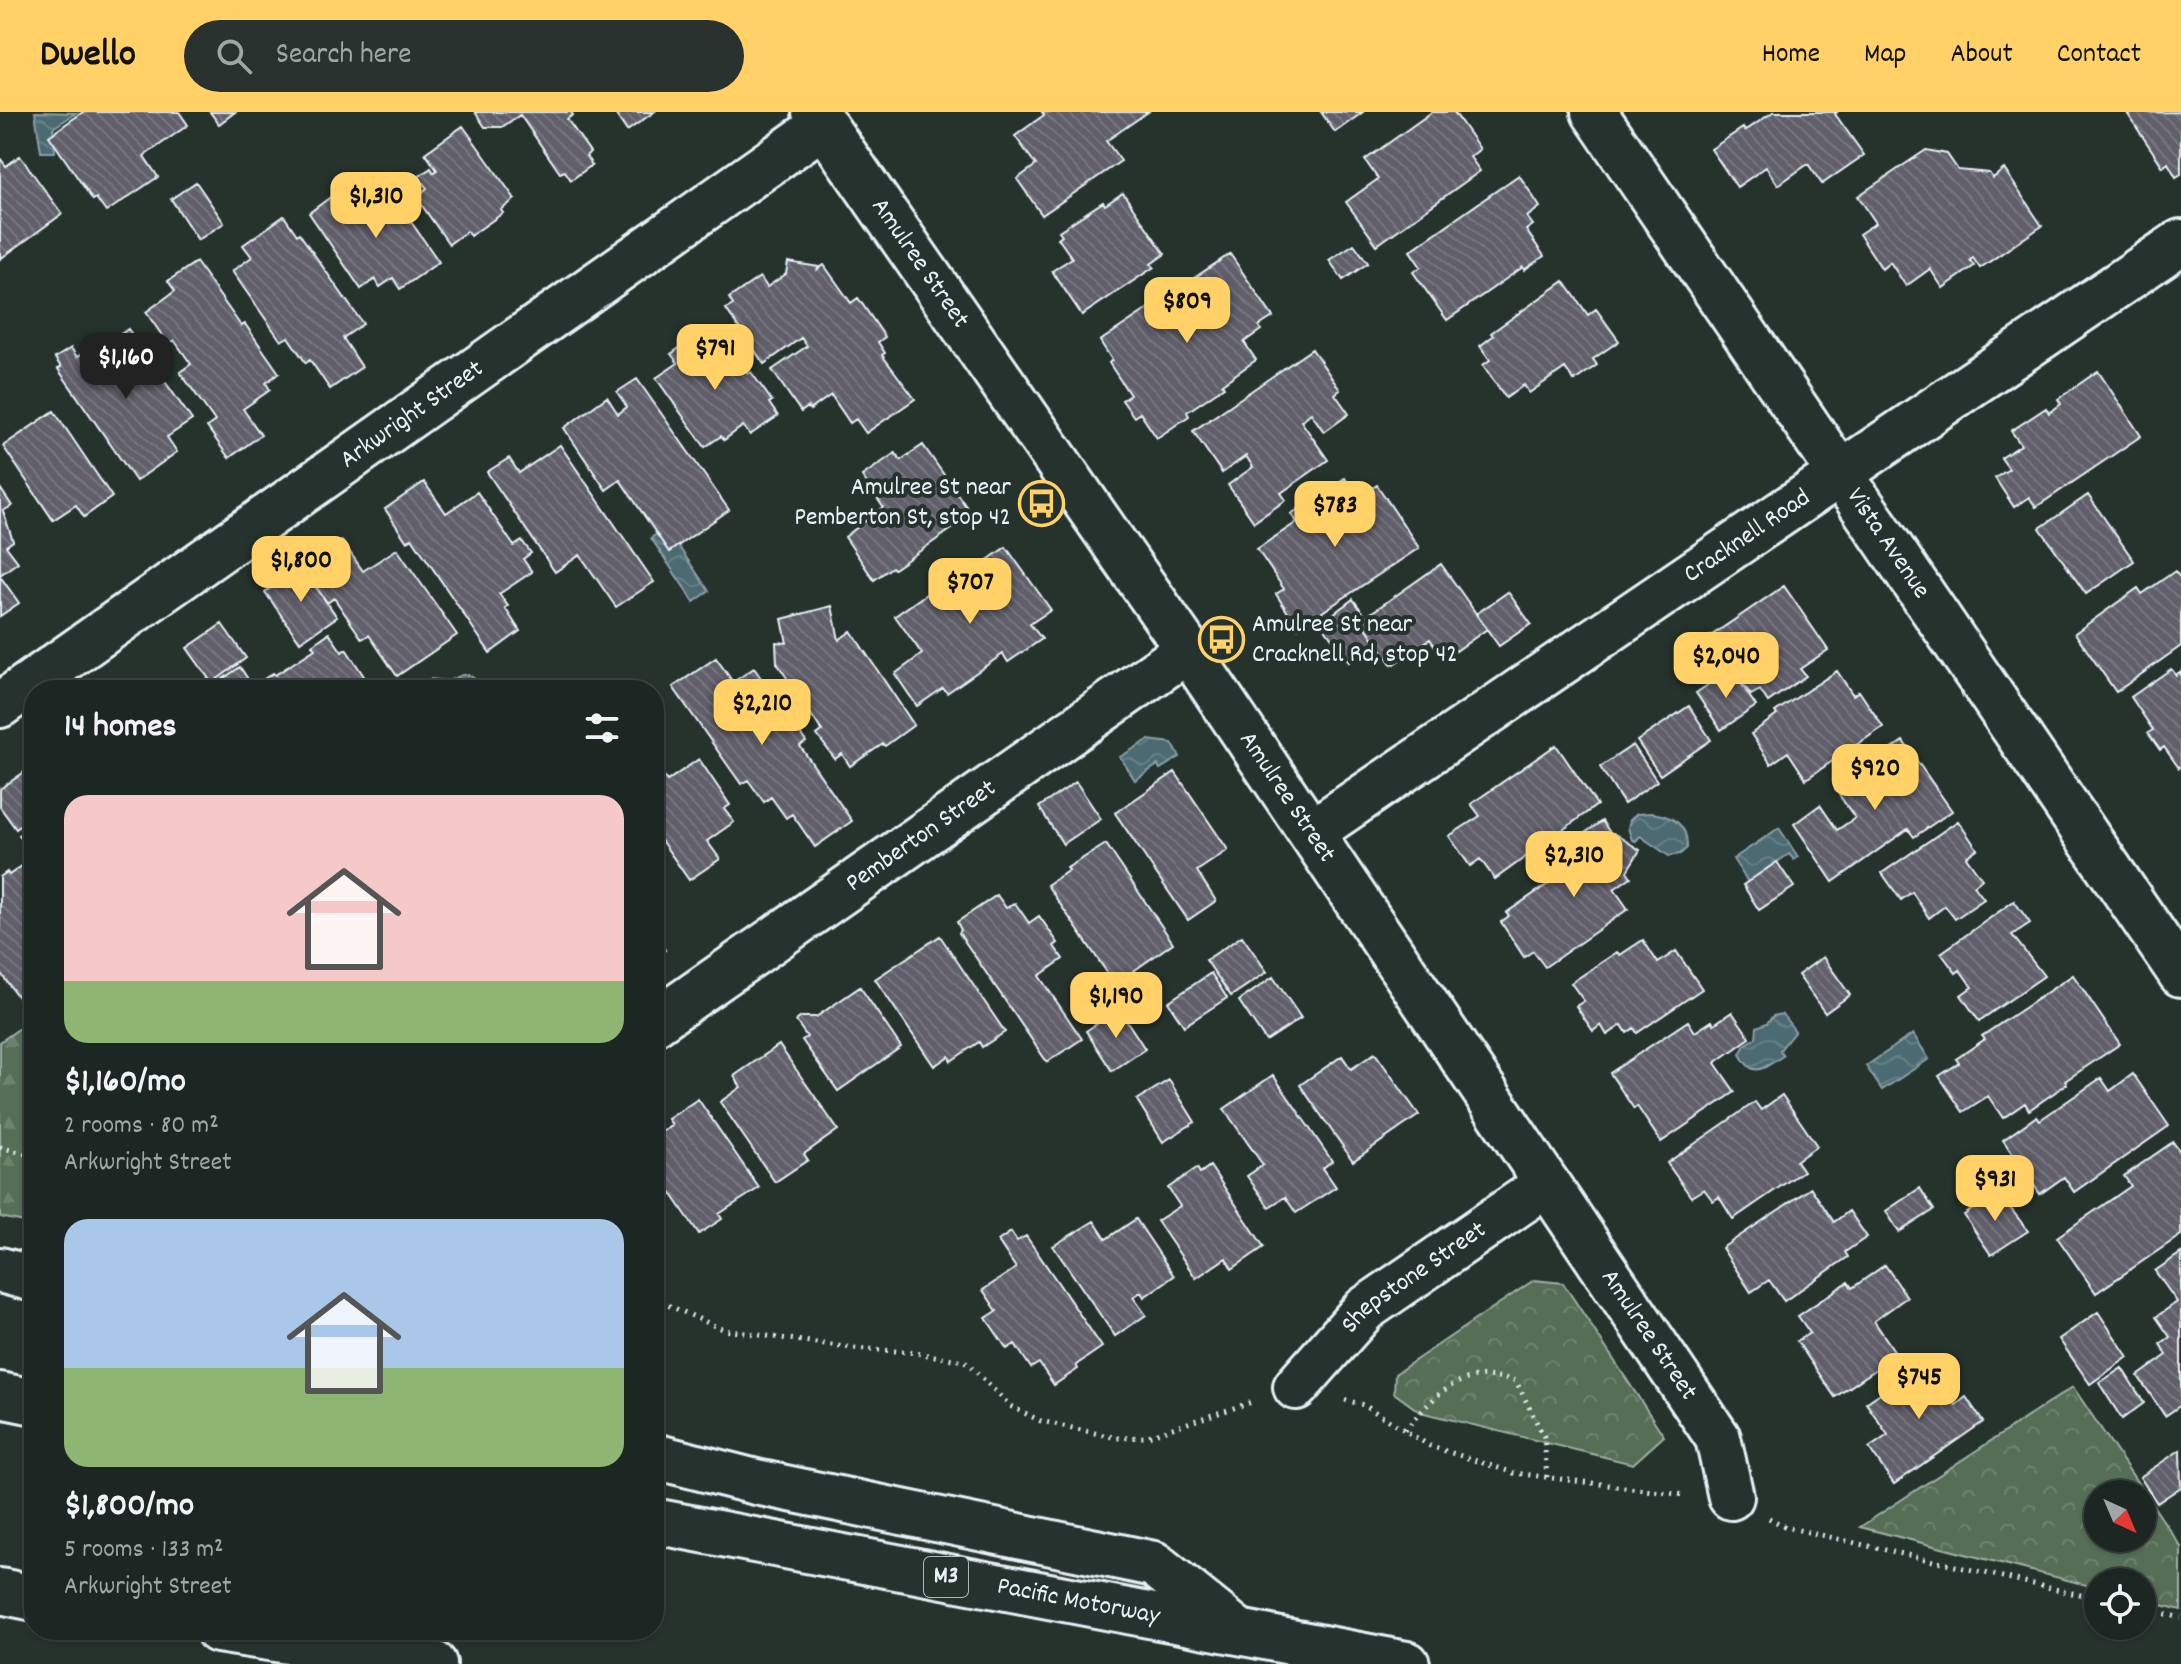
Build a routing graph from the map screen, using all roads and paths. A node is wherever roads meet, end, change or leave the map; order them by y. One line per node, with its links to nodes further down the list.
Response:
1 (1594, 112): 4 (main road, Vista Avenue)
2 (819, 118): 5 (main road, Amulree Street); 6 (main road, Arkwright Street)
3 (2181, 242): 4 (main road, Cracknell Road)
4 (1840, 475): 9 (main road, Cracknell Road); 10 (main road, Vista Avenue)
5 (1188, 650): 9 (main road, Amulree Street); 11 (main road, Pemberton Street)
6 (35, 680)
7 (24, 688): 8 (main road, Arkwright Street)
8 (0, 705)
9 (1312, 832): 14 (main road, Amulree Street)
10 (2181, 974)
11 (664, 1016)
12 (0, 1147): 13 (path)
13 (24, 1153)
14 (1547, 1184): 18 (main road, Shepstone Street); 27 (main road, Amulree Street)
15 (0, 1270): 16 (main road)
16 (24, 1276)
17 (664, 1303): 23 (path)
18 (1296, 1387)
19 (0, 1395): 20 (main road)
20 (24, 1400)
21 (1364, 1405): 22 (path)
22 (1405, 1430): 25 (path); 25 (path)
23 (1145, 1437)
24 (664, 1459): 35 (main road)
25 (1547, 1478): 26 (path)
26 (1661, 1494)
27 (1731, 1497)
28 (664, 1523): 35 (main road, Pacific Motorway / M3)
29 (1786, 1527): 32 (path)
30 (0, 1591): 31 (main road)
31 (24, 1596)
32 (2084, 1596)
33 (2156, 1612): 34 (path)
34 (2181, 1618)
35 (1239, 1632): 38 (main road, Pacific Motorway / M3)
36 (282, 1640): 37 (main road)
37 (434, 1664)
38 (1407, 1664)

